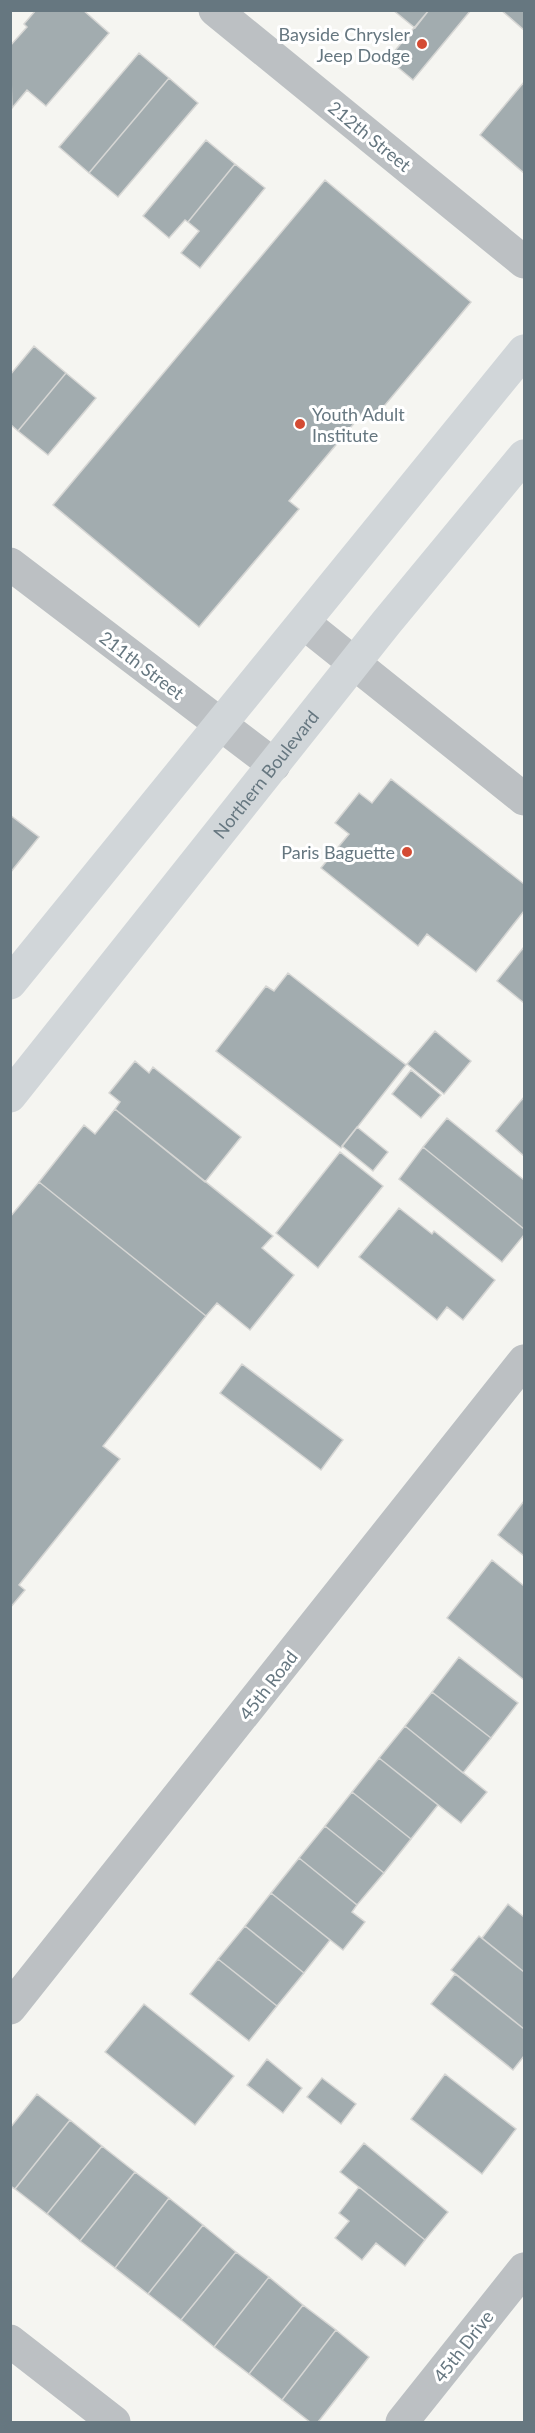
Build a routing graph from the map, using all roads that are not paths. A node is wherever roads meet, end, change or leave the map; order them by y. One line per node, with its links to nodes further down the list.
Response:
1 (215, 10): 2 (street, 212th Street)
2 (525, 262)
3 (525, 351): 6 (main road)
4 (525, 456): 7 (main road, Northern Boulevard)
5 (10, 564): 8 (street, 211th Street)
6 (304, 623): 7 (street); 8 (main road)
7 (355, 664): 9 (main road, Northern Boulevard); 10 (street)
8 (220, 725): 9 (street, 211th Street); 11 (main road)
9 (274, 765): 12 (main road, Northern Boulevard)
10 (525, 798)
11 (10, 983)
12 (10, 1096)
13 (525, 1361): 14 (street, 45th Road)
14 (10, 2008)
15 (525, 2269): 18 (street, 45th Drive)
16 (10, 2341): 17 (street)
17 (114, 2422)
18 (402, 2422)

